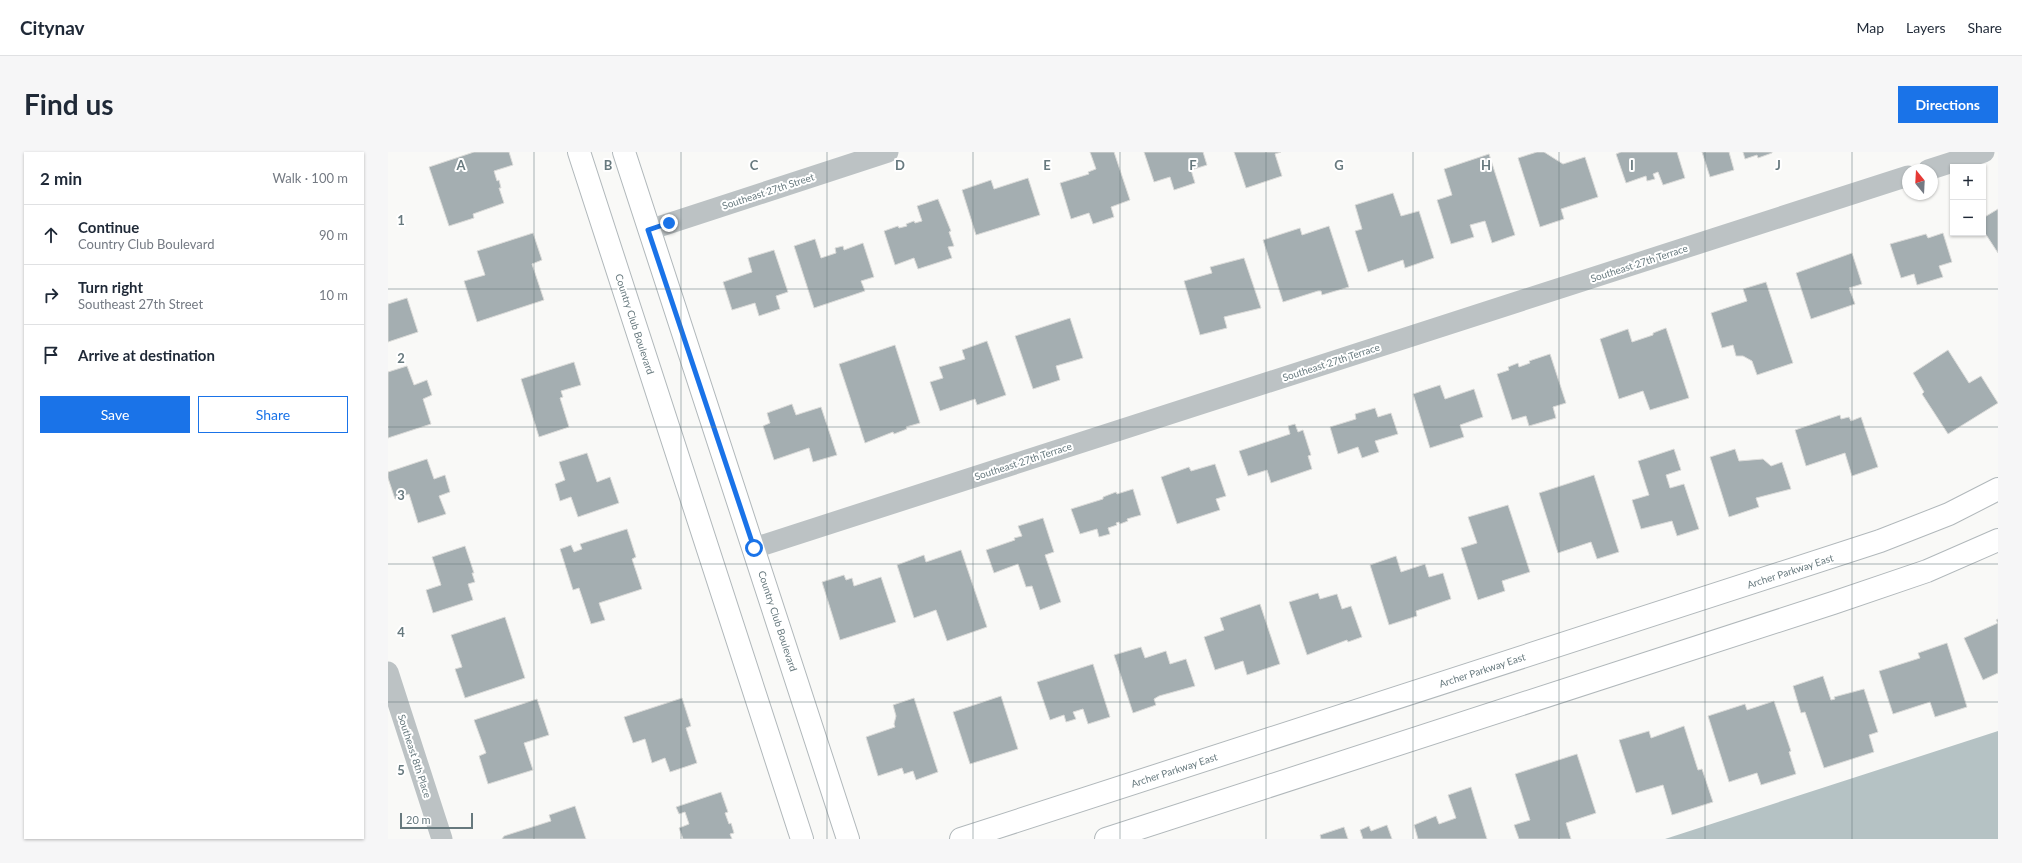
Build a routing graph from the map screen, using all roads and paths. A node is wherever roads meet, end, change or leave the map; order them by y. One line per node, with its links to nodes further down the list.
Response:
1 (579, 152): 13 (street, Country Club Boulevard)
2 (624, 152): 7 (street, Country Club Boulevard)
3 (888, 152): 7 (street, Southeast 27th Street)
4 (1984, 152): 5 (street)
5 (1938, 167)
6 (1902, 178): 10 (street, Southeast 27th Terrace)
7 (648, 230): 10 (street, Country Club Boulevard)
8 (1998, 489): 15 (street, Archer Parkway East)
9 (1998, 540): 16 (street)
10 (754, 548): 14 (street, Country Club Boulevard)
11 (388, 672): 12 (street, Southeast 8th Place)
12 (442, 839)
13 (802, 839)
14 (848, 839)
15 (961, 839)
16 (1106, 839)

